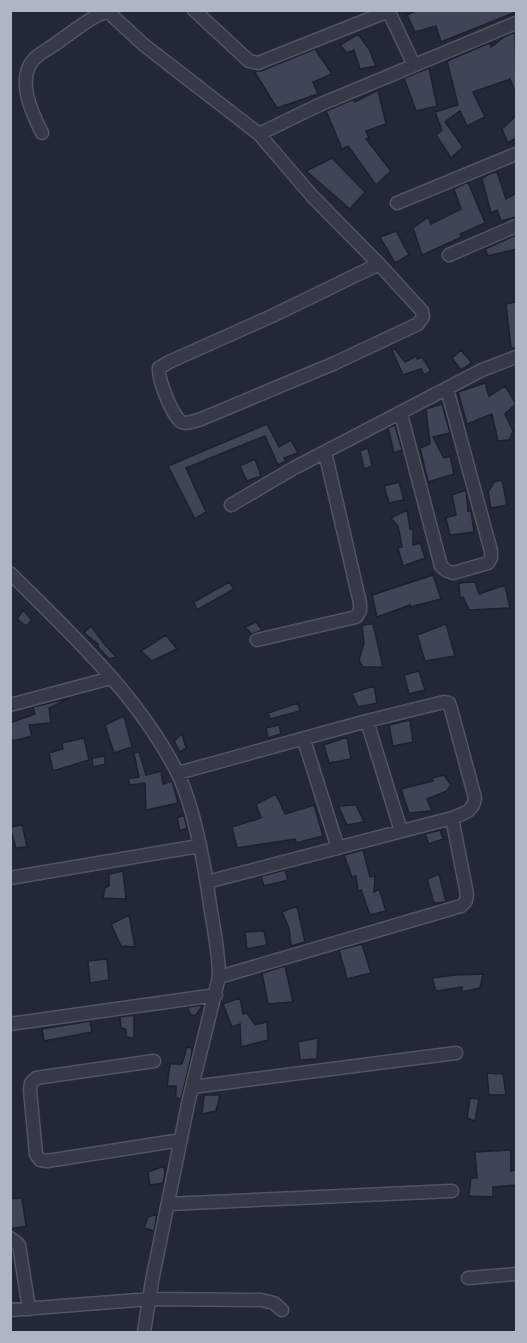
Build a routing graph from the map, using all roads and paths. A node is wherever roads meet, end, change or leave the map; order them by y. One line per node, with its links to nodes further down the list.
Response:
1 (194, 10): 3 (street)
2 (108, 11): 6 (street); 7 (street)
3 (388, 11): 5 (street)
4 (516, 23): 5 (street)
5 (414, 65): 7 (street)
6 (42, 133)
7 (259, 134): 12 (street)
8 (516, 154): 9 (street)
9 (397, 203)
10 (516, 226): 11 (street)
11 (449, 255)
12 (379, 264): 12 (street)
13 (516, 357): 14 (street)
14 (447, 389): 15 (street); 15 (street)
15 (401, 414): 16 (street)
16 (325, 452): 17 (street); 19 (street)
17 (231, 505)
18 (10, 573): 20 (street)
19 (256, 640)
20 (111, 678): 21 (street); 24 (street)
21 (10, 705)
22 (368, 721): 23 (street); 25 (street); 26 (street)
23 (304, 740): 24 (street); 28 (street)
24 (178, 773): 27 (street)
25 (452, 818): 26 (street); 31 (street)
26 (401, 831): 28 (street)
27 (199, 846): 29 (street); 30 (street)
28 (338, 848): 30 (street)
29 (10, 878)
30 (207, 882): 31 (street)
31 (219, 977): 32 (street)
32 (216, 995): 33 (street); 36 (street)
33 (10, 1024)
34 (456, 1053): 36 (street)
35 (154, 1061): 37 (street)
36 (192, 1087): 37 (street)
37 (181, 1140): 39 (street)
38 (452, 1191): 39 (street)
39 (168, 1204): 43 (street)
40 (10, 1238): 44 (street)
41 (516, 1274): 42 (street)
42 (468, 1278)
43 (150, 1299): 44 (street); 46 (street); 47 (street)
44 (29, 1309): 45 (street)
45 (10, 1310)
46 (282, 1310)
47 (144, 1332)

